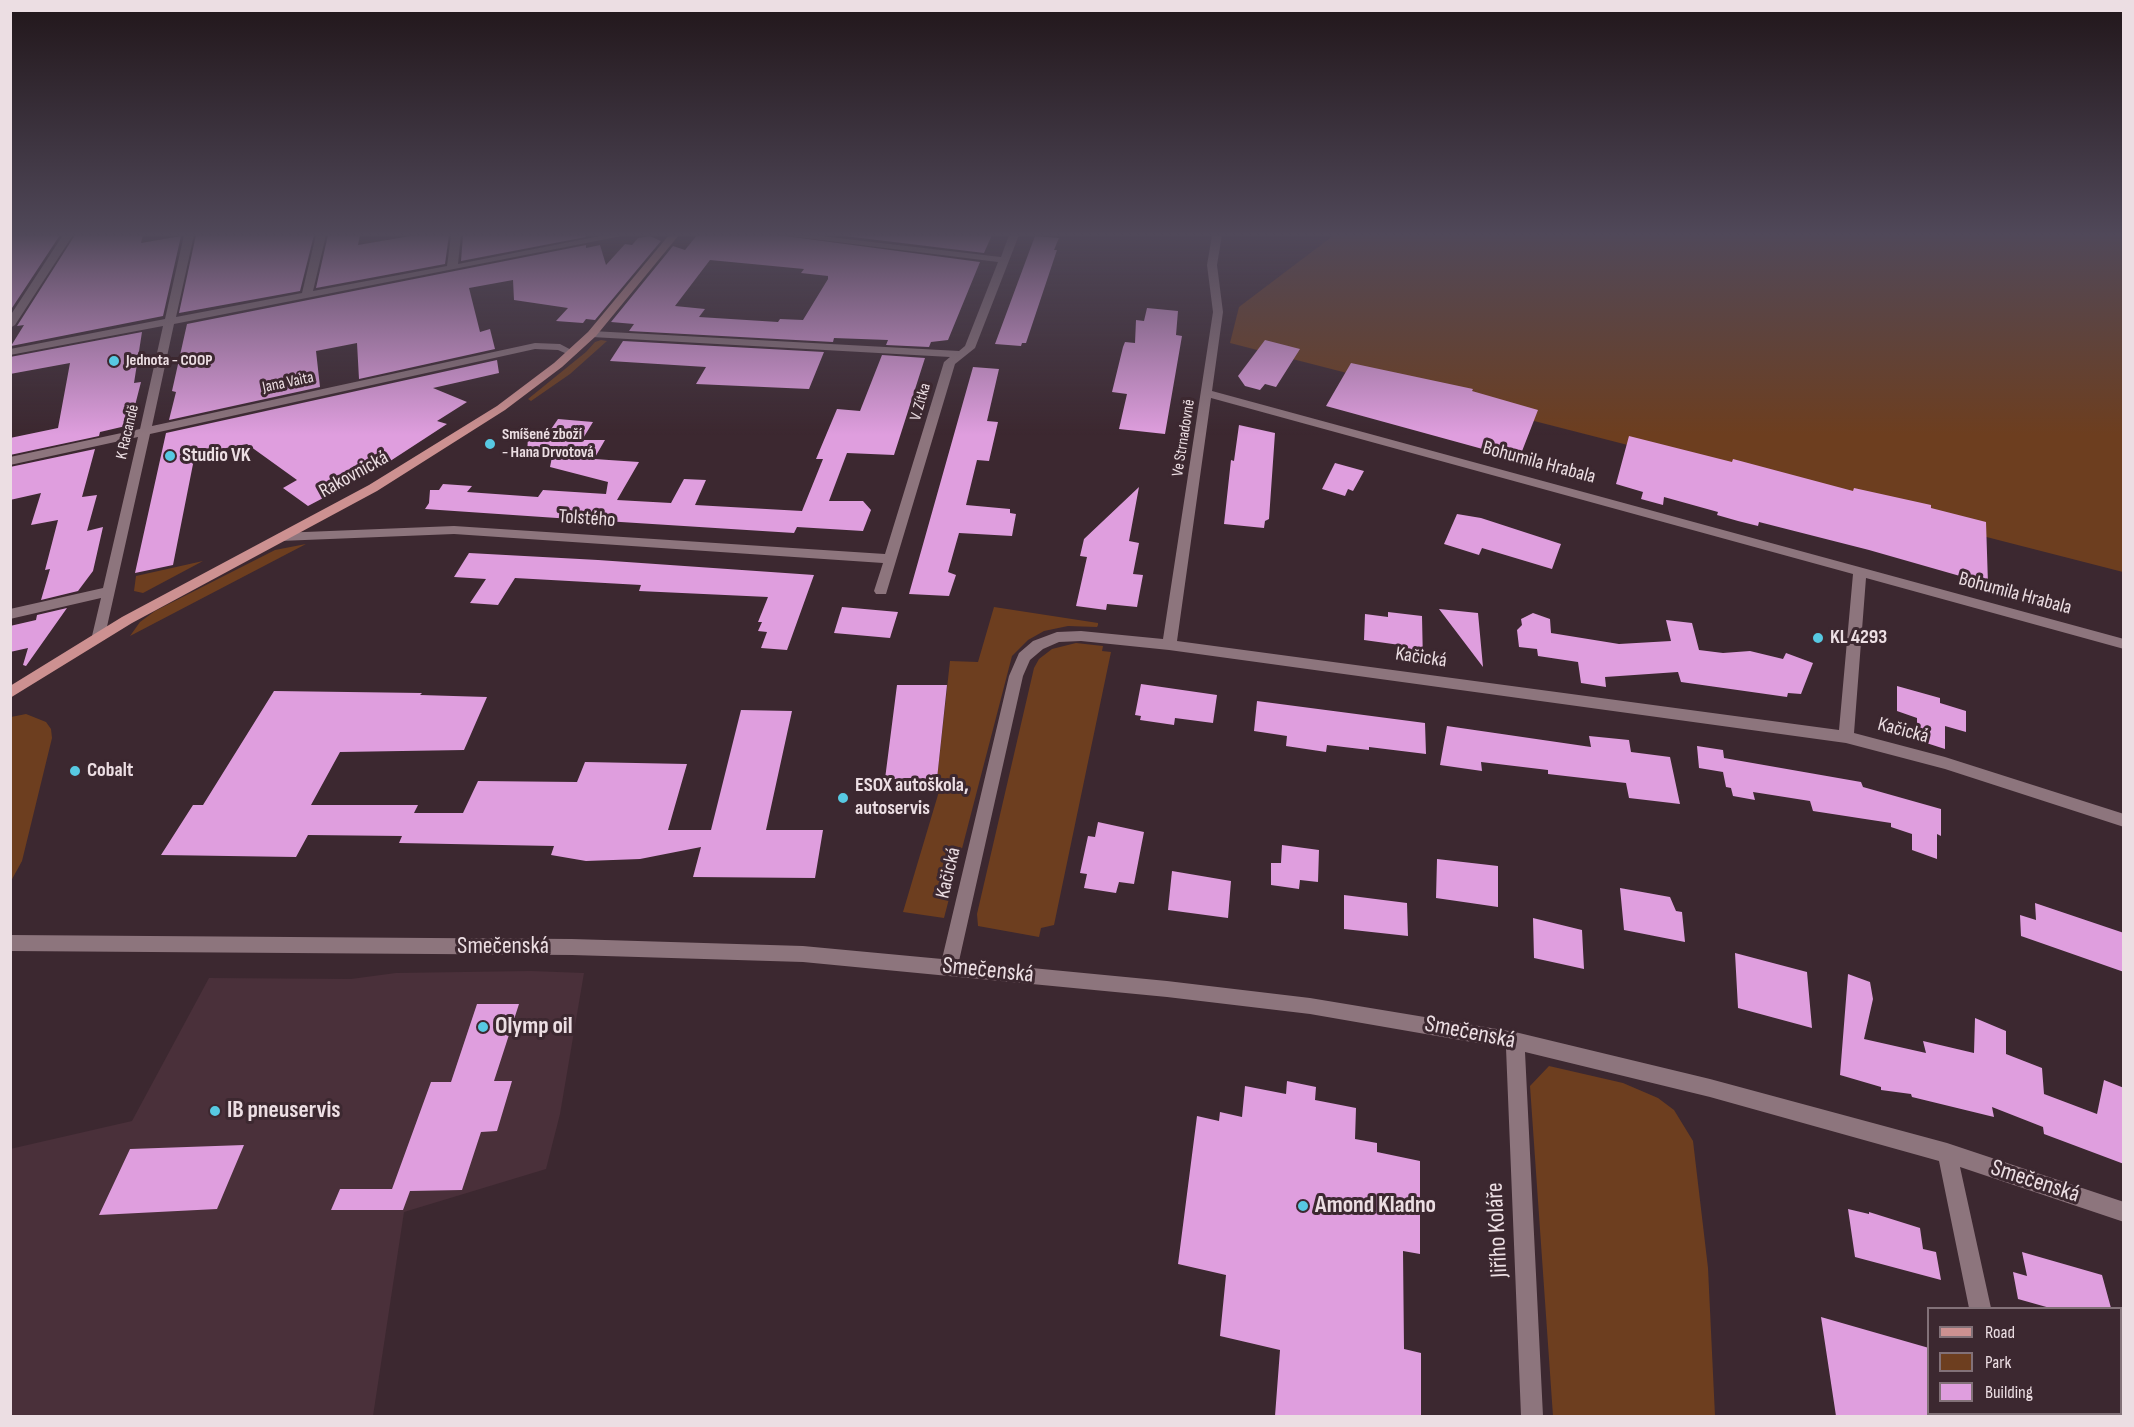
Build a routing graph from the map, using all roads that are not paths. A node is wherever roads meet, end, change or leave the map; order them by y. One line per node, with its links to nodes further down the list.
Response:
1 (26, 302): 8 (street)
2 (175, 302): 7 (street, K Racandě)
3 (273, 302): 7 (street)
4 (619, 302): 9 (main road, Rakovnická)
5 (988, 302): 12 (street, V. Zítka)
6 (1217, 302): 13 (street, Ve Strnadovně)
7 (171, 321): 10 (street); 14 (street, K Racandě)
8 (10, 325)
9 (592, 334): 11 (main road, Rakovnická); 12 (street)
10 (10, 352)
11 (572, 353): 14 (street, Jana Vaita); 16 (main road, Rakovnická)
12 (960, 354): 17 (street, V. Zítka)
13 (1207, 393): 18 (street, Bohumila Hrabala); 23 (street, Ve Strnadovně)
14 (146, 430): 15 (street, Jana Vaita); 20 (street, K Racandě)
15 (10, 461)
16 (280, 537): 17 (street, Tolstého); 22 (main road, Rakovnická)
17 (890, 559): 19 (street, V. Zítka)
18 (1860, 572): 24 (street, Bohumila Hrabala); 26 (street)
19 (881, 591)
20 (108, 592): 21 (street); 22 (street, K Racandě)
21 (10, 614)
22 (99, 636): 25 (main road, Rakovnická)
23 (1169, 645): 26 (street, Kačická); 29 (street, Kačická)
24 (2124, 645)
25 (10, 693)
26 (1846, 737): 27 (street, Kačická)
27 (2124, 821)
28 (10, 943): 29 (street, Smečenská)
29 (949, 968): 30 (street, Smečenská)
30 (1515, 1041): 31 (street, Smečenská); 34 (street, Jiřího Koláře)
31 (1947, 1153): 32 (street, Smečenská); 33 (street)
32 (2124, 1212)
33 (1980, 1307)
34 (1532, 1416)

